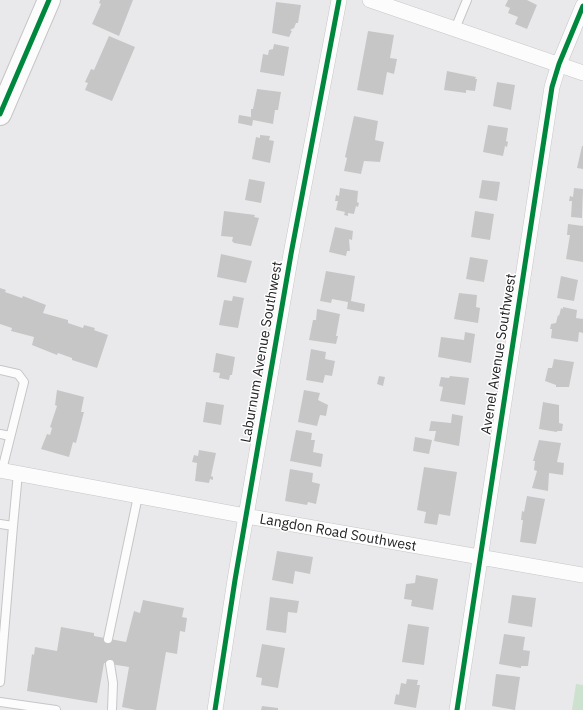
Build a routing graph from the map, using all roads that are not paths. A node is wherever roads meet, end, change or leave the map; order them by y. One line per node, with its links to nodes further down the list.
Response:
1 (49, 0): 9 (main road)
2 (340, 0): 16 (street, Laburnum Avenue Southwest)
3 (370, 0): 6 (street)
4 (467, 0): 6 (lane)
5 (583, 6): 7 (street, Avenel Avenue Southwest)
6 (455, 29): 7 (street)
7 (559, 64): 8 (street); 19 (street, Avenel Avenue Southwest)
8 (583, 73)
9 (0, 114)
10 (0, 370): 12 (lane)
11 (0, 434): 12 (lane)
12 (10, 436): 13 (lane)
13 (1, 470): 14 (street, Langdon Road Southwest)
14 (18, 473): 15 (street, Langdon Road Southwest); 18 (lane)
15 (138, 496): 16 (street, Langdon Road Southwest); 21 (lane)
16 (246, 516): 19 (street, Langdon Road Southwest); 27 (street, Laburnum Avenue Southwest)
17 (0, 524): 18 (lane)
18 (13, 526): 23 (lane)
19 (480, 558): 20 (street, Langdon Road Southwest); 28 (street, Avenel Avenue Southwest)
20 (583, 575)
21 (108, 639)
22 (110, 664): 26 (lane)
23 (0, 682)
24 (0, 702): 25 (lane)
25 (56, 710)
26 (112, 710)
27 (215, 710)
28 (457, 710)

